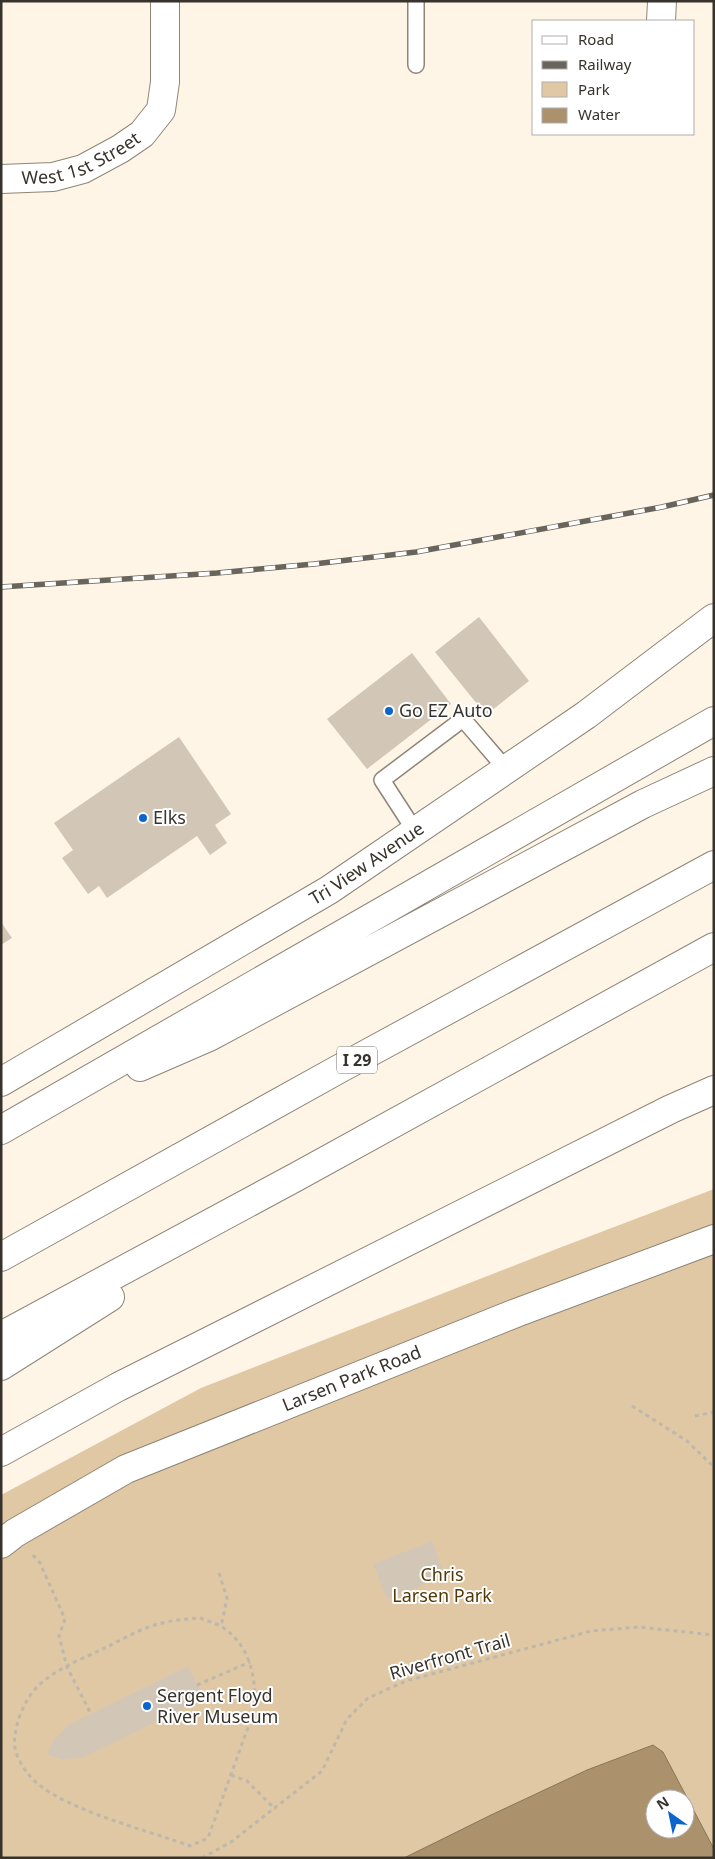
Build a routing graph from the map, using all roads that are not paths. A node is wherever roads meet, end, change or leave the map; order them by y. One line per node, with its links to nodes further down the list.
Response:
1 (165, 1): 6 (main road, West 1st Street)
2 (416, 1): 5 (lane)
3 (662, 1): 4 (main road)
4 (662, 20)
5 (416, 65)
6 (1, 179)
7 (714, 618): 9 (main road, Tri View Avenue)
8 (714, 721): 16 (main road)
9 (506, 769): 11 (main road, Tri View Avenue); 11 (lane)
10 (714, 771): 16 (main road)
11 (415, 831): 14 (main road, Tri View Avenue)
12 (714, 865): 19 (main road, I 29)
13 (714, 947): 17 (main road)
14 (1, 1082)
15 (714, 1090): 22 (main road)
16 (7, 1126)
17 (296, 1177): 20 (main road); 21 (main road)
18 (714, 1239): 23 (main road, Larsen Park Road)
19 (1, 1257)
20 (1, 1336)
21 (1, 1366)
22 (1, 1452)
23 (8, 1539)

